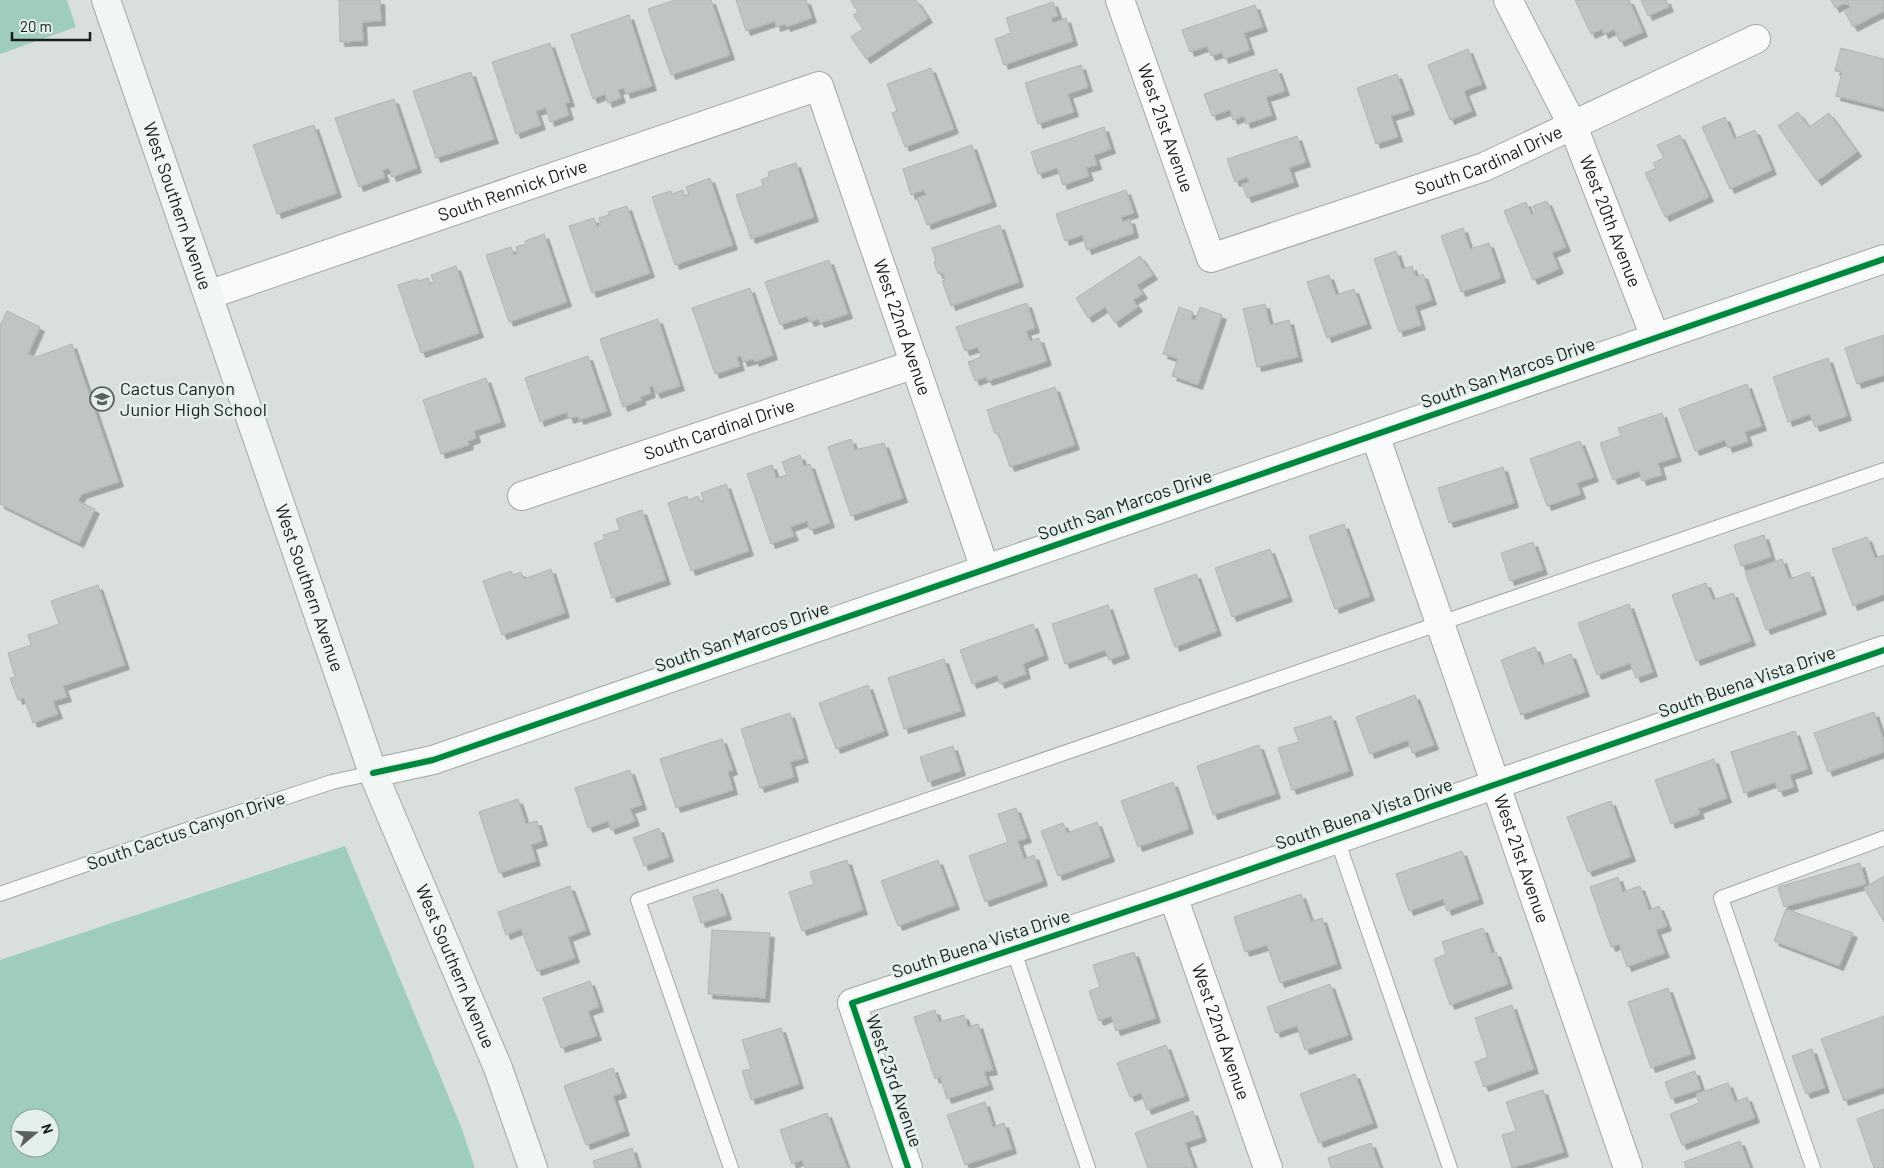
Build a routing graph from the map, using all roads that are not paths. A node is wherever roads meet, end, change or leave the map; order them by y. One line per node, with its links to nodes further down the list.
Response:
1 (106, 0): 9 (main road, West Southern Avenue)
2 (1120, 0): 7 (street, West 21st Avenue)
3 (1508, 0): 6 (street, West 20th Avenue)
4 (1756, 39): 6 (street, South Cardinal Drive)
5 (819, 86): 9 (street, South Rennick Drive); 11 (street, West 22nd Avenue)
6 (1572, 126): 7 (street, South Cardinal Drive); 10 (street, West 20th Avenue)
7 (1211, 258)
8 (1884, 259): 10 (street, South San Marcos Drive)
9 (208, 295): 18 (main road, West Southern Avenue)
10 (1655, 337): 12 (street, South San Marcos Drive)
11 (915, 364): 14 (street, South Cardinal Drive); 15 (street, West 22nd Avenue)
12 (1375, 435): 15 (street, South San Marcos Drive); 16 (street, West 21st Avenue)
13 (1884, 470): 16 (lane)
14 (522, 496)
15 (986, 569): 18 (street, South San Marcos Drive)
16 (1440, 623): 19 (street, West 21st Avenue); 27 (lane)
17 (1884, 650): 19 (street, South Buena Vista Drive)
18 (374, 773): 22 (lane, South Cactus Canyon Drive); 26 (main road, West Southern Avenue)
19 (1495, 784): 21 (street, South Buena Vista Drive); 32 (street, West 21st Avenue)
20 (1884, 838): 33 (lane)
21 (1337, 839): 23 (street, South Buena Vista Drive); 31 (lane)
22 (0, 894)
23 (1173, 896): 24 (street, South Buena Vista Drive); 30 (street, West 22nd Avenue)
24 (1013, 949): 25 (street, South Buena Vista Drive); 29 (lane)
25 (852, 1003): 28 (street, West 23rd Avenue)
26 (532, 1168)
27 (731, 1168)
28 (908, 1168)
29 (1088, 1168)
30 (1268, 1168)
31 (1450, 1168)
32 (1628, 1168)
33 (1813, 1168)

